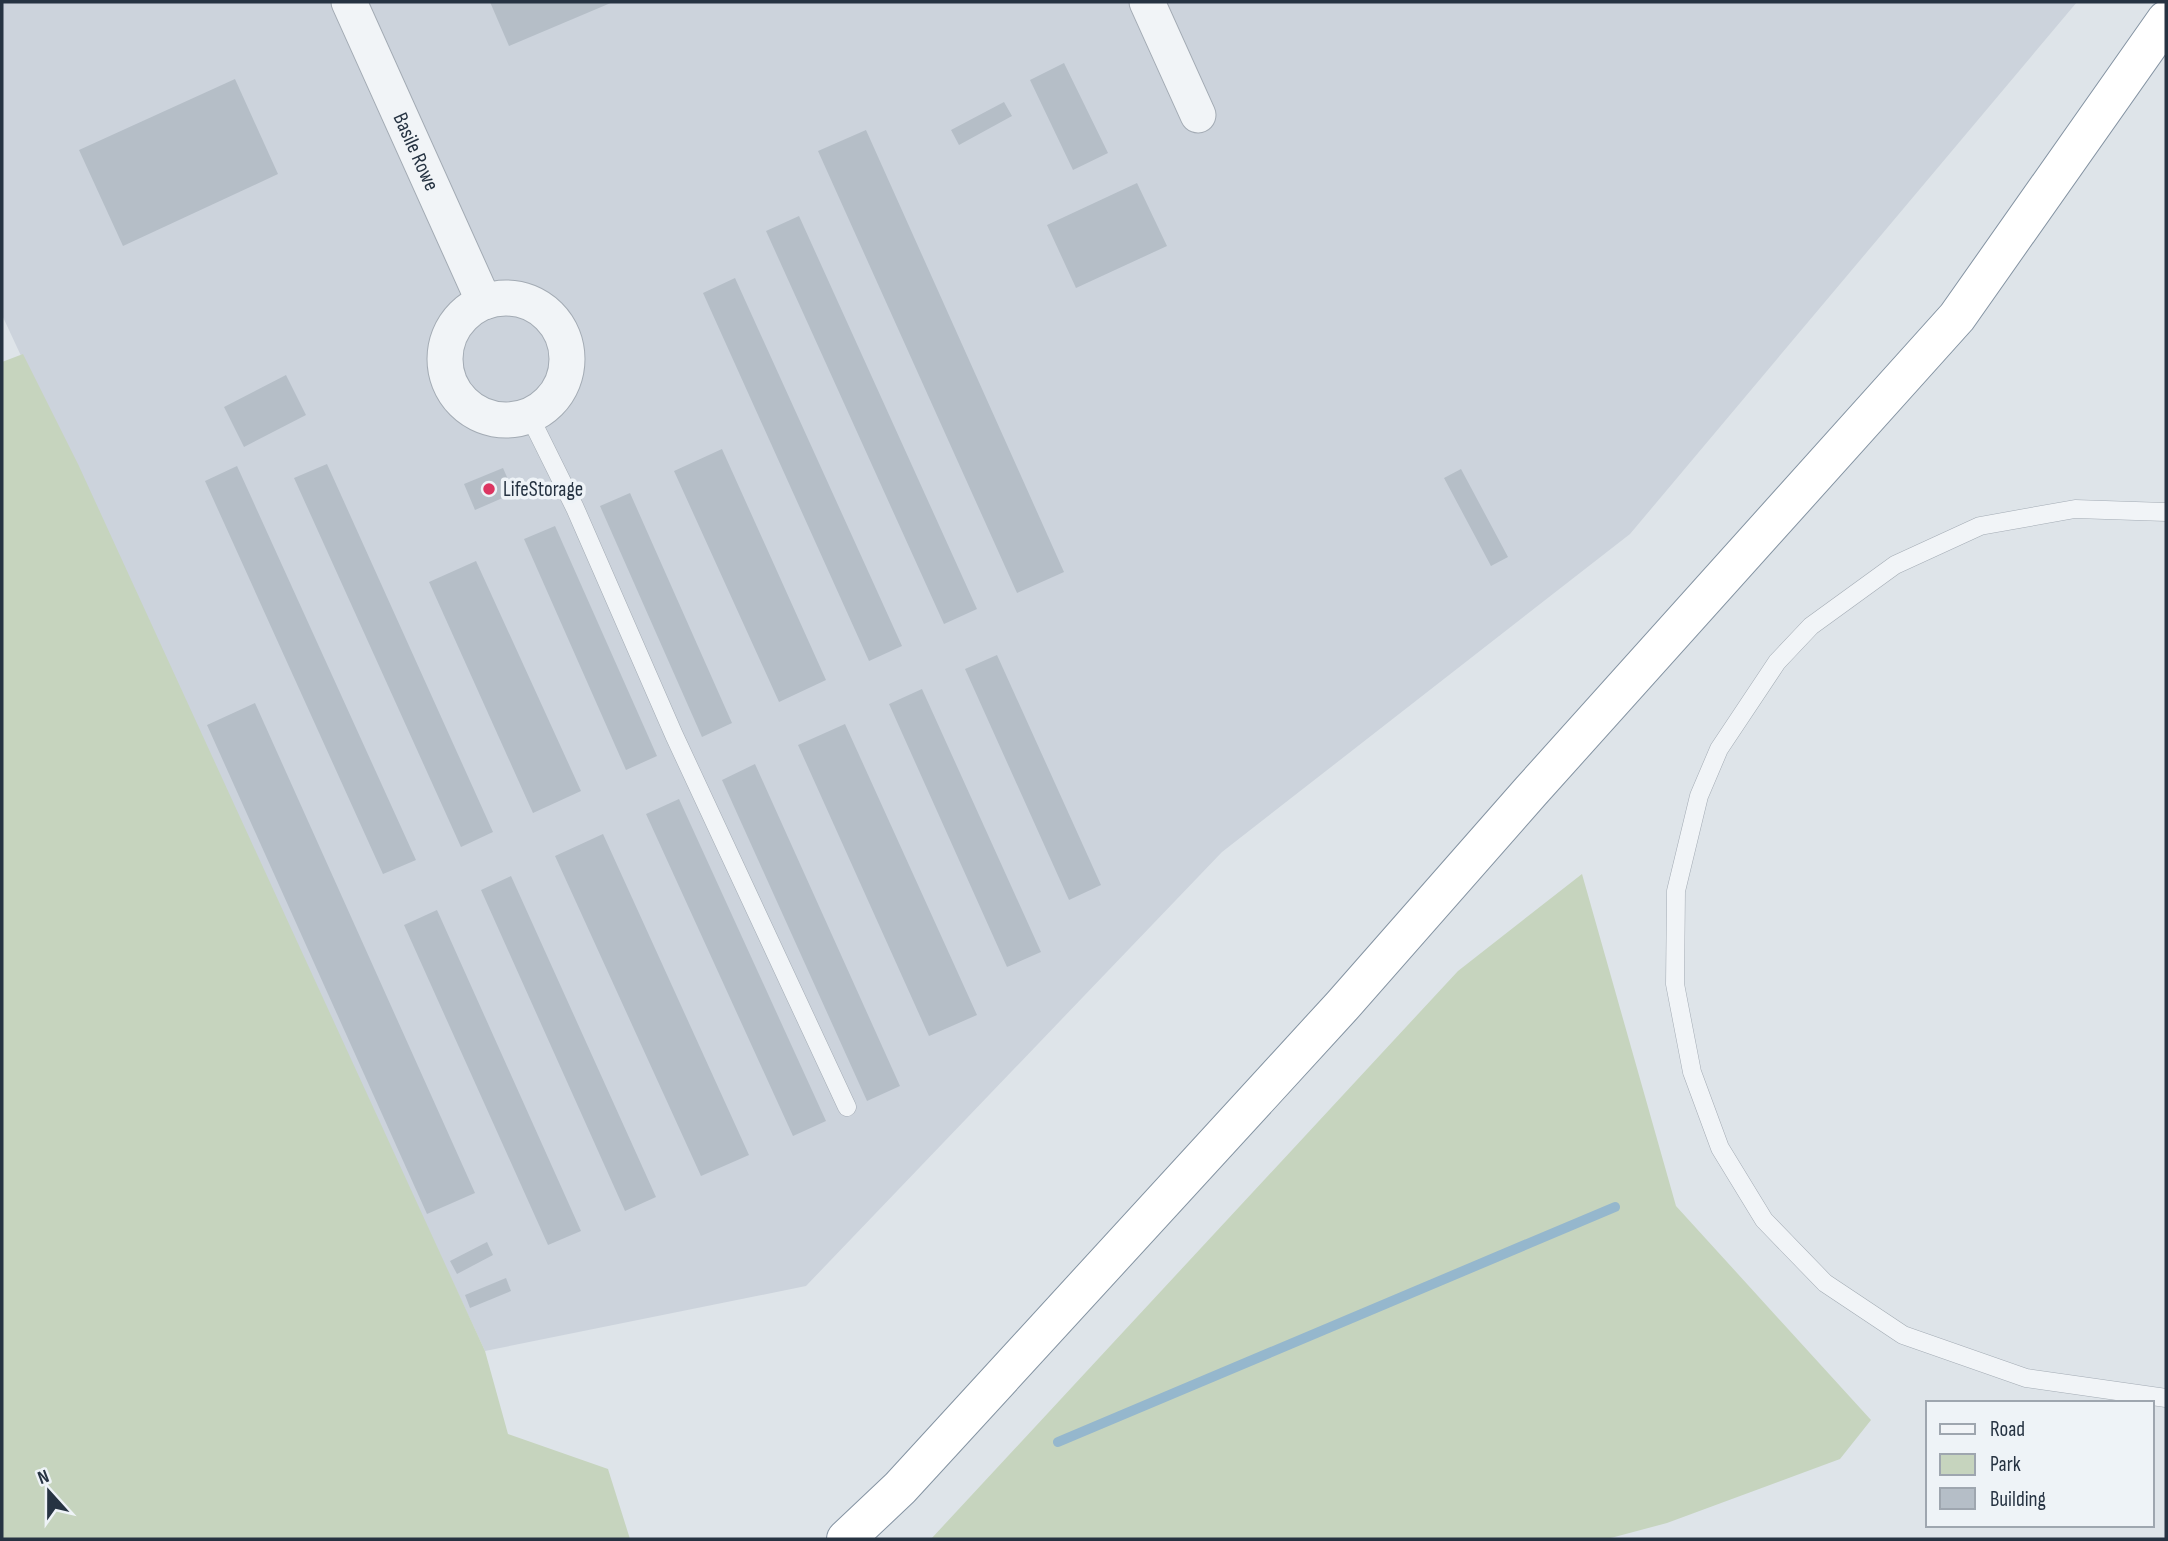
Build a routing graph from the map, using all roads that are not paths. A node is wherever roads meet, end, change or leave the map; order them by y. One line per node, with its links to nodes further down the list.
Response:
1 (349, 2): 5 (street, Basile Rowe)
2 (1147, 2): 4 (street)
3 (2166, 20): 10 (highway)
4 (1198, 115)
5 (484, 302): 6 (street); 6 (street)
6 (529, 415): 8 (lane)
7 (2166, 512): 9 (lane)
8 (847, 1107)
9 (2166, 1398)
10 (846, 1539)

